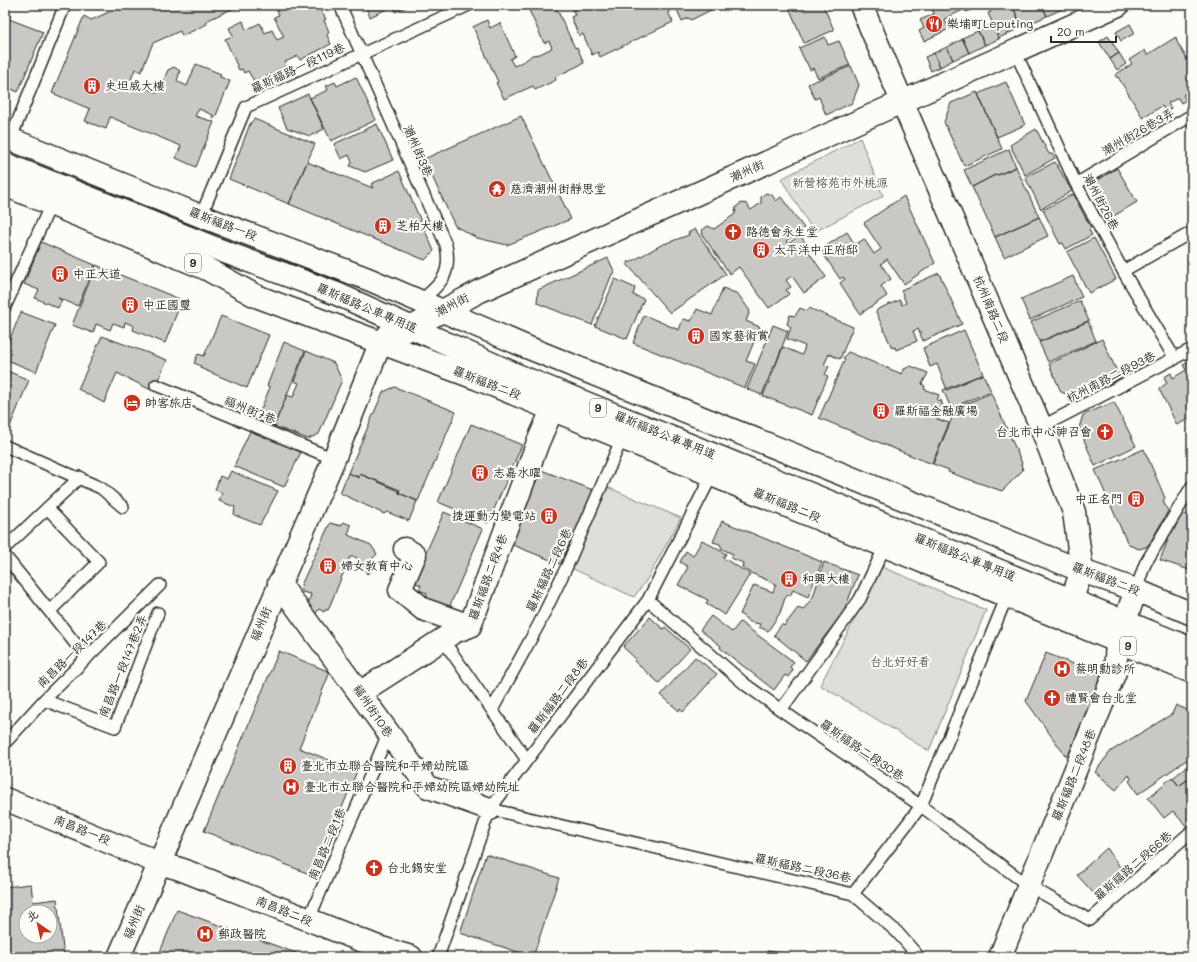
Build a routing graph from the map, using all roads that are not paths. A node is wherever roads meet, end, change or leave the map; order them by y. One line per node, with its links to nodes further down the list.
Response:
1 (65, 5): 10 (lane)
2 (340, 5): 7 (lane, 潮州街3巷)
3 (469, 5): 7 (lane, 羅斯福路一段119巷)
4 (861, 5): 8 (main road, 杭州南路二段)
5 (1118, 5): 6 (main road, 潮州街)
6 (1015, 51): 8 (main road, 潮州街); 12 (lane, 潮州街26巷)
7 (362, 53): 15 (lane, 羅斯福路一段119巷); 20 (lane, 潮州街3巷)
8 (901, 102): 20 (main road, 潮州街); 26 (main road, 杭州南路二段)
9 (1192, 116): 12 (lane, 潮州街26巷3弄)
10 (8, 138): 15 (main road, 羅斯福路一段 / 9)
11 (5, 164): 20 (main road, 羅斯福路公車專用道 / 9)
12 (1076, 184): 17 (lane, 潮州街26巷)
13 (5, 185): 14 (main road, 9)
14 (51, 204): 19 (lane); 21 (main road, 9)
15 (201, 216): 18 (main road, 羅斯福路一段 / 9)
16 (1192, 232): 17 (lane)
17 (1123, 271): 23 (lane, 潮州街26巷)
18 (368, 279): 20 (main road, 羅斯福路公車專用道 / 9)
19 (5, 307)
20 (418, 316): 21 (main road, 福州街); 41 (main road, 羅斯福路二段 / 9); 41 (main road, 羅斯福路公車專用道 / 9)
21 (380, 344): 25 (main road, 羅斯福路二段 / 9); 29 (main road, 福州街)
22 (1192, 349): 23 (lane, 杭州南路二段93巷)
23 (1175, 359): 26 (lane, 杭州南路二段93巷)
24 (156, 385): 29 (lane, 福州街7巷)
25 (552, 410): 27 (main road, 羅斯福路二段 / 9); 48 (main road, 羅斯福路二段4巷)
26 (1041, 427): 41 (main road, 杭州南路二段)
27 (622, 438): 30 (main road, 羅斯福路二段 / 9); 57 (lane, 羅斯福路二段6巷)
28 (5, 446): 31 (lane)
29 (334, 458): 39 (main road, 福州街)
30 (712, 474): 35 (main road, 羅斯福路二段 / 9); 43 (lane, 羅斯福路二段8巷)
31 (80, 477): 33 (lane); 34 (lane)
32 (1192, 486): 44 (lane)
33 (123, 507)
34 (47, 508): 36 (lane); 45 (lane)
35 (885, 546): 42 (main road, 羅斯福路二段 / 9); 58 (lane)
36 (5, 548)
37 (405, 549): 48 (main road)
38 (5, 556): 45 (lane)
39 (279, 583): 55 (main road, 福州街10巷); 66 (main road, 福州街)
40 (160, 585): 53 (lane, 南昌路一段147巷)
41 (1074, 594): 42 (main road, 羅斯福路二段 / 9); 44 (main road, 羅斯福路二段 / 9); 44 (main road, 羅斯福路公車專用道 / 9); 51 (main road, 羅斯福路二段 / 9)
42 (1007, 596): 63 (lane, 羅斯福路二段36巷)
43 (648, 600): 58 (lane); 61 (lane, 羅斯福路二段8巷)
44 (1130, 606): 47 (main road, 羅斯福路二段 / 9); 49 (main road, 羅斯福路公車專用道 / 9); 51 (main road, 羅斯福路二段48巷); 52 (main road, 羅斯福路公車專用道 / 9)
45 (50, 611): 53 (lane)
46 (158, 613): 56 (lane, 南昌路一段147巷2弄)
47 (1192, 614)
48 (470, 626): 50 (main road, 羅斯福路二段4巷)
49 (1192, 633)
50 (442, 640): 55 (main road, 羅斯福路二段4巷); 57 (lane)
51 (1117, 642): 54 (main road, 羅斯福路二段 / 9); 67 (main road, 羅斯福路二段48巷)
52 (1192, 649)
53 (88, 658): 56 (lane, 南昌路一段147巷)
54 (1192, 672)
55 (360, 692): 59 (main road, 福州街10巷)
56 (44, 700): 60 (lane, 南昌路一段147巷)
57 (492, 710): 61 (lane)
58 (781, 710): 63 (lane, 羅斯福路二段30巷)
59 (388, 734): 64 (main road, 福州街10巷); 70 (lane, 南昌路二段1巷)
60 (5, 743)
61 (527, 760): 64 (lane, 羅斯福路二段8巷)
62 (5, 799): 66 (main road, 南昌路一段)
63 (921, 806): 67 (lane, 羅斯福路二段30巷); 68 (lane, 羅斯福路二段36巷)
64 (490, 808): 68 (lane, 羅斯福路二段36巷); 74 (lane, 羅斯福路二段8巷)
65 (1192, 831): 69 (lane, 羅斯福路二段66巷)
66 (159, 863): 70 (main road, 南昌路二段); 72 (main road, 福州街)
67 (1029, 886): 69 (lane, 羅斯福路二段30巷); 76 (main road, 羅斯福路二段48巷)
68 (853, 894): 75 (lane)
69 (1090, 920)
70 (308, 921): 71 (main road, 南昌路二段)
71 (374, 952): 73 (main road, 南昌路二段)
72 (120, 957)
73 (411, 957)
74 (438, 957)
75 (920, 957)
76 (1000, 957)

